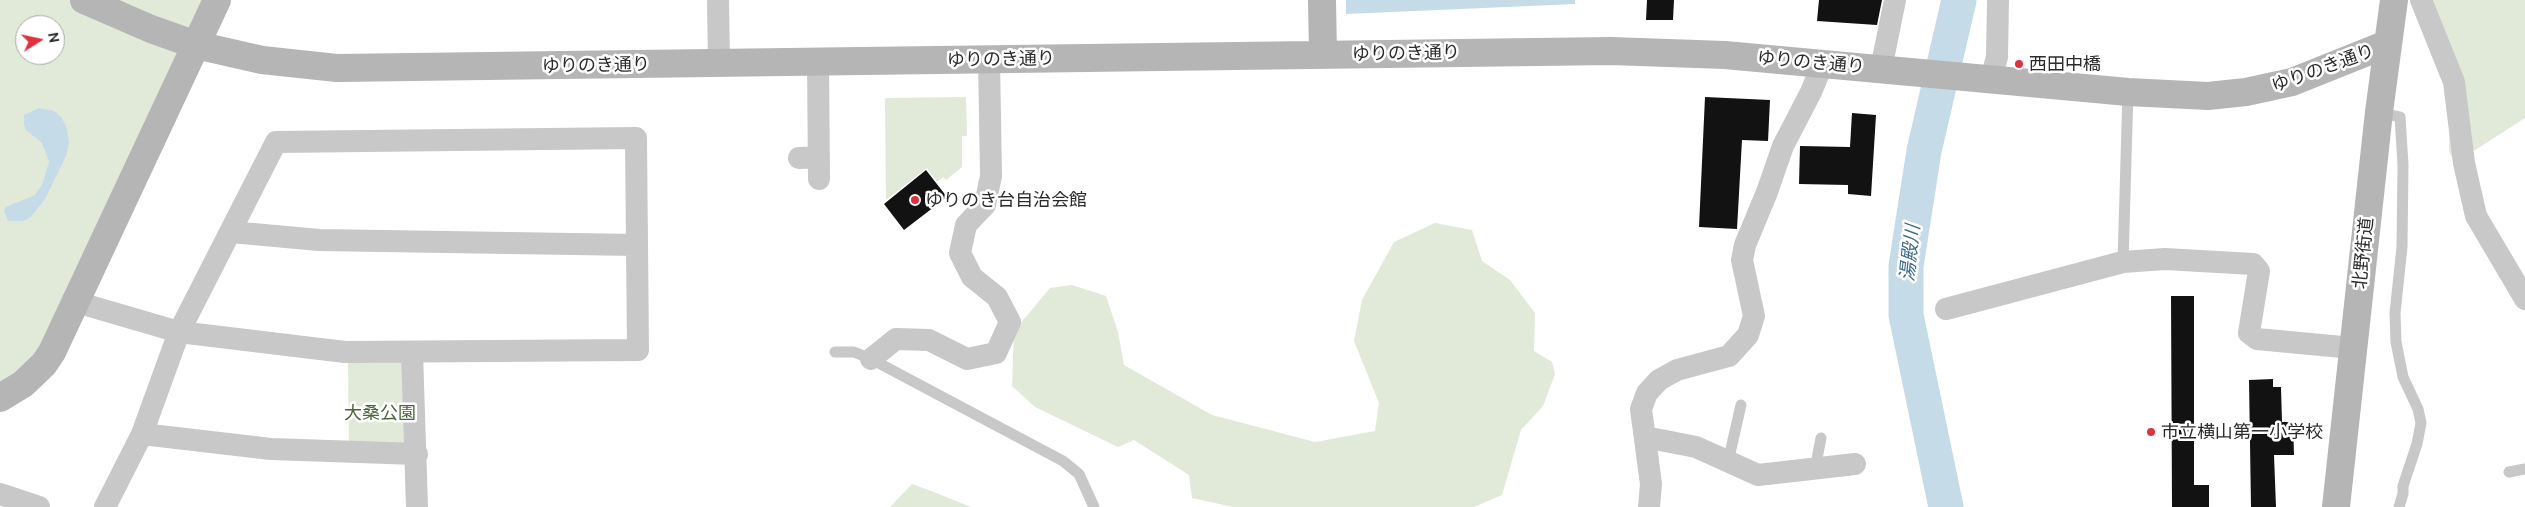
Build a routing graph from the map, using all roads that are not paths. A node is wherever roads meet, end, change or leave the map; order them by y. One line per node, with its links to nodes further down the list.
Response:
1 (84, 0): 10 (street, ゆりのき通り)
2 (217, 0): 10 (street)
3 (718, 0): 14 (street)
4 (1322, 0): 11 (street)
5 (1895, 0): 16 (street)
6 (1998, 0): 17 (street)
7 (2394, 0): 9 (street, 北野街道)
8 (2421, 0): 24 (street)
9 (2387, 44): 18 (street, ゆりのき通り); 19 (street, 北野街道)
10 (196, 45): 14 (street, ゆりのき通り); 25 (street)
11 (1323, 54): 12 (street, ゆりのき通り); 15 (street, ゆりのき通り)
12 (990, 59): 13 (street, ゆりのき通り); 31 (street)
13 (818, 61): 14 (street, ゆりのき通り); 20 (street)
14 (719, 63)
15 (1823, 63): 16 (street, ゆりのき通り); 35 (street)
16 (1881, 69): 17 (street, ゆりのき通り)
17 (1992, 79): 18 (street, ゆりのき通り)
18 (2128, 92): 23 (lane)
19 (2379, 112): 28 (street, 北野街道); 50 (lane)
20 (820, 179)
21 (231, 232): 22 (street); 22 (street); 27 (street)
22 (636, 244): 29 (street)
23 (2122, 262): 26 (street); 28 (street)
24 (2525, 299)
25 (76, 302): 27 (street); 32 (street)
26 (1946, 310)
27 (179, 332): 29 (street); 34 (street)
28 (2353, 348): 49 (street, 北野街道)
29 (412, 352): 37 (street)
30 (835, 352): 31 (lane)
31 (871, 359): 47 (lane)
32 (0, 398)
33 (1742, 405): 38 (lane)
34 (142, 434): 37 (street); 45 (street)
35 (1645, 437): 38 (street); 48 (street)
36 (1821, 438): 40 (lane)
37 (416, 454): 46 (street)
38 (1728, 462): 40 (street)
39 (1855, 464): 40 (street)
40 (1815, 469)
41 (2525, 469): 42 (lane)
42 (2509, 472)
43 (0, 494): 44 (street)
44 (39, 507)
45 (105, 507)
46 (417, 507)
47 (1094, 507)
48 (1648, 507)
49 (2336, 507)
50 (2399, 507)

